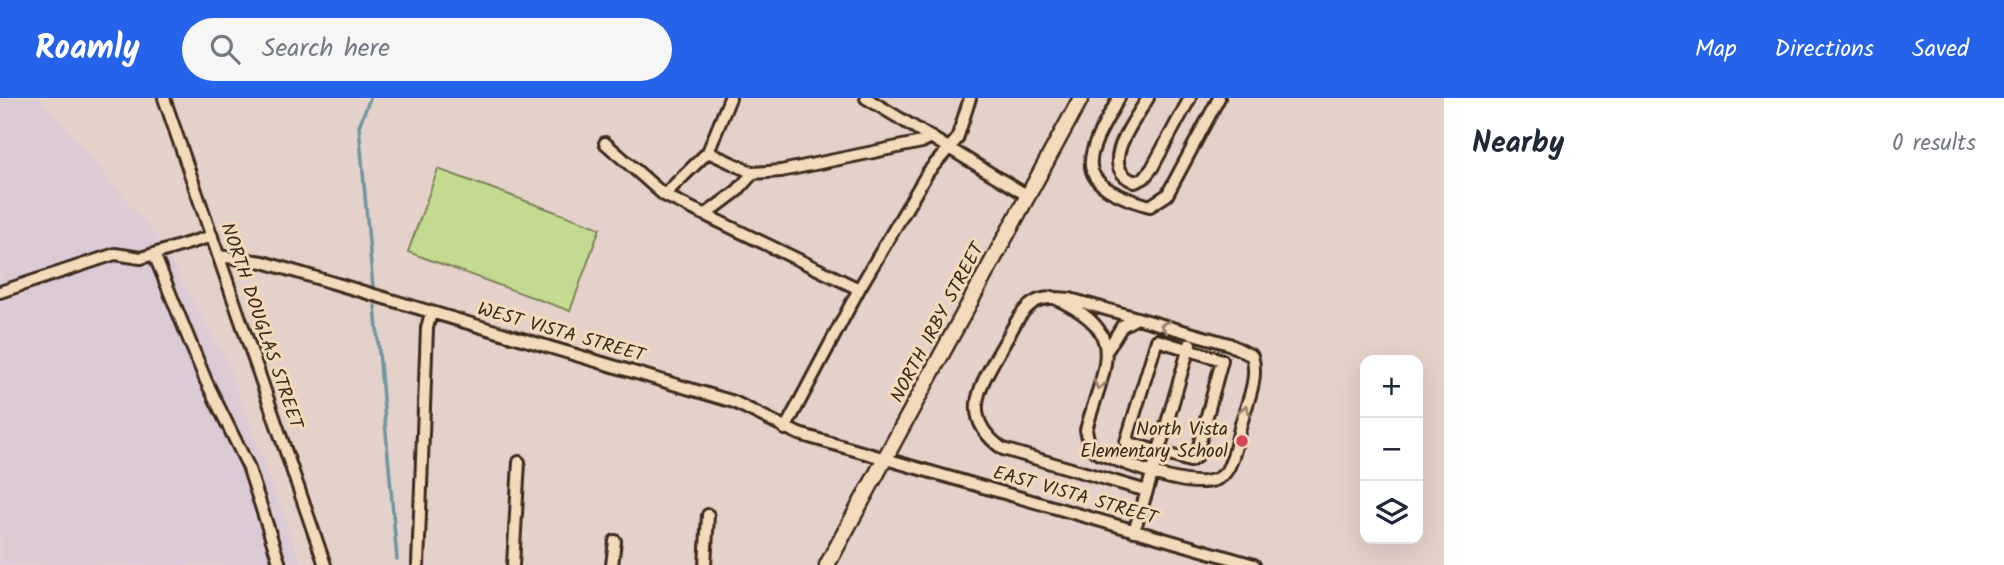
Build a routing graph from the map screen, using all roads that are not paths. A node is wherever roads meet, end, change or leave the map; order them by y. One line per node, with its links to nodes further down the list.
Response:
1 (164, 98): 18 (street, NORTH DOUGLAS STREET)
2 (730, 98): 13 (street)
3 (866, 98): 10 (street)
4 (970, 98): 12 (street)
5 (1081, 98): 16 (main road, NORTH IRBY STREET)
6 (1119, 98): 9 (street)
7 (1148, 98): 8 (street)
8 (1190, 98)
9 (1219, 98)
10 (931, 137): 12 (street); 14 (street)
11 (605, 144): 15 (street)
12 (950, 148): 16 (street); 21 (street)
13 (708, 152): 14 (street); 15 (street)
14 (753, 173): 17 (street)
15 (664, 195): 17 (street)
16 (1028, 196): 31 (main road, NORTH IRBY STREET)
17 (710, 217): 21 (street)
18 (212, 236): 19 (street); 20 (street, NORTH DOUGLAS STREET)
19 (154, 254): 22 (street); 39 (street)
20 (219, 256): 24 (street, WEST VISTA STREET); 40 (street, NORTH DOUGLAS STREET)
21 (859, 289): 29 (street)
22 (0, 292)
23 (1052, 297): 25 (street); 27 (street); 34 (street)
24 (431, 313): 29 (street, WEST VISTA STREET); 41 (street)
25 (1137, 318): 26 (street, one-way to 25); 27 (street)
26 (1193, 334): 28 (street); 33 (street, one-way to 26)
27 (1108, 349): 33 (street, one-way to 33)
28 (1189, 349): 30 (street); 30 (street); 30 (street)
29 (785, 429): 31 (street, WEST VISTA STREET)
30 (1159, 453): 33 (street)
31 (886, 460): 36 (street, EAST VISTA STREET); 45 (main road, NORTH IRBY STREET)
32 (519, 461): 42 (street)
33 (1154, 472): 34 (street)
34 (1147, 491): 36 (street)
35 (708, 515): 44 (street)
36 (1134, 531): 38 (street, EAST VISTA STREET)
37 (615, 541): 43 (street)
38 (1230, 562): 46 (street, EAST VISTA STREET)
39 (280, 565)
40 (325, 565)
41 (418, 565)
42 (513, 565)
43 (612, 565)
44 (705, 565)
45 (827, 565)
46 (1254, 565)

